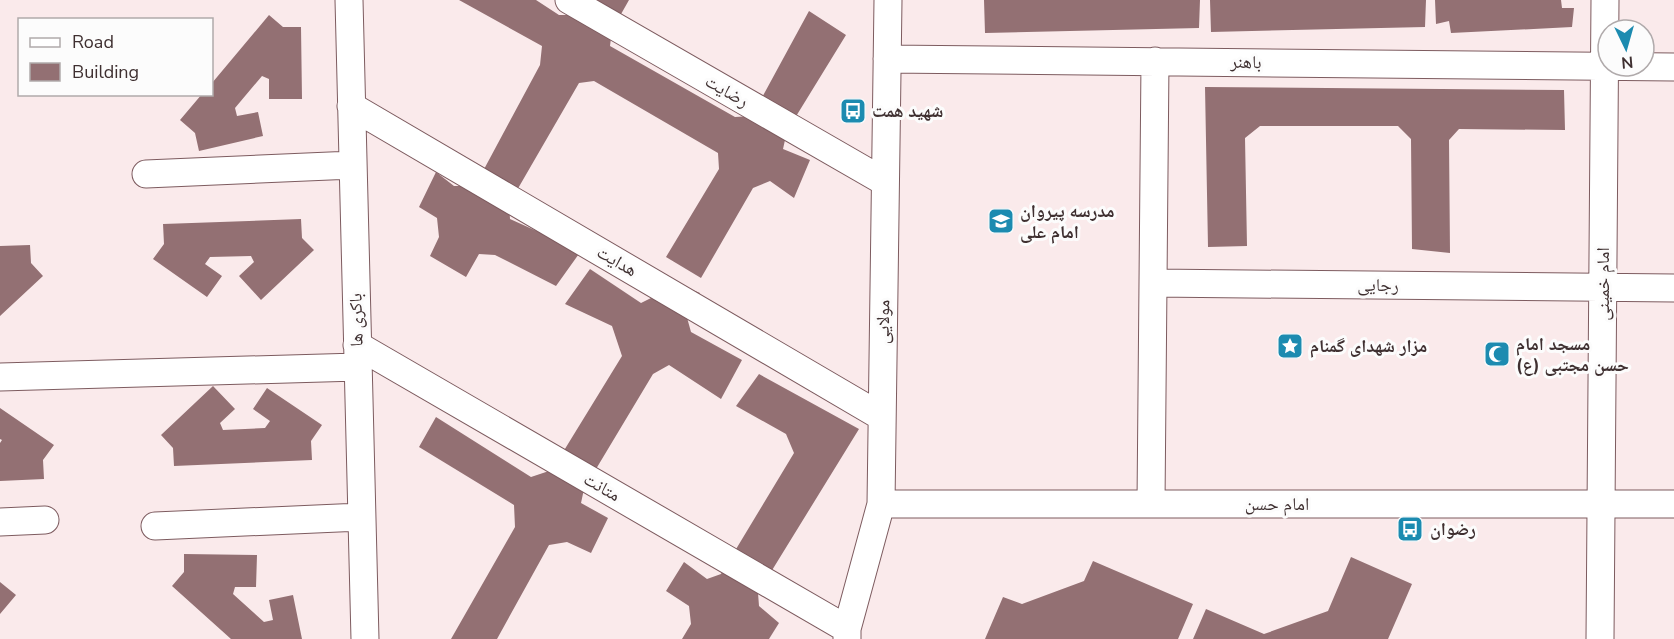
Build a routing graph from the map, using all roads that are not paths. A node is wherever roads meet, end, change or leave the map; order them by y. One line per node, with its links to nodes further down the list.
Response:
1 (348, 0): 12 (street, باکری ها)
2 (569, 0): 15 (street, رضایت)
3 (888, 0): 6 (street, مولايی)
4 (1605, 0): 5 (street, امام خمینی)
5 (1605, 18)
6 (887, 58): 7 (street, باهنر); 15 (street, مولايی)
7 (1155, 61): 8 (street, باهنر); 16 (street)
8 (1596, 66)
9 (1656, 67): 10 (street, باهنر)
10 (1674, 67)
11 (1605, 78): 17 (street, امام خمینی)
12 (351, 106): 13 (street, باکری ها); 21 (street, هدایت)
13 (353, 165): 14 (street); 19 (street, باکری ها)
14 (146, 174)
15 (885, 182): 21 (street, مولايی)
16 (1154, 283): 17 (street, رجایی); 23 (street)
17 (1603, 287): 18 (street, رجایی); 24 (street, امام خمینی)
18 (1674, 288)
19 (357, 356): 20 (street); 26 (street, باکری ها); 30 (street, متانت)
20 (0, 377)
21 (882, 417): 22 (street, مولايی)
22 (881, 504): 23 (street, امام حسن); 30 (street, مولايی)
23 (1151, 504): 24 (street, امام حسن)
24 (1601, 504): 25 (street, امام حسن); 32 (street, امام خمینی)
25 (1674, 504)
26 (362, 517): 29 (street); 31 (street, باکری ها)
27 (45, 520): 28 (street)
28 (0, 522)
29 (155, 526)
30 (847, 634)
31 (364, 639)
32 (1600, 639)

